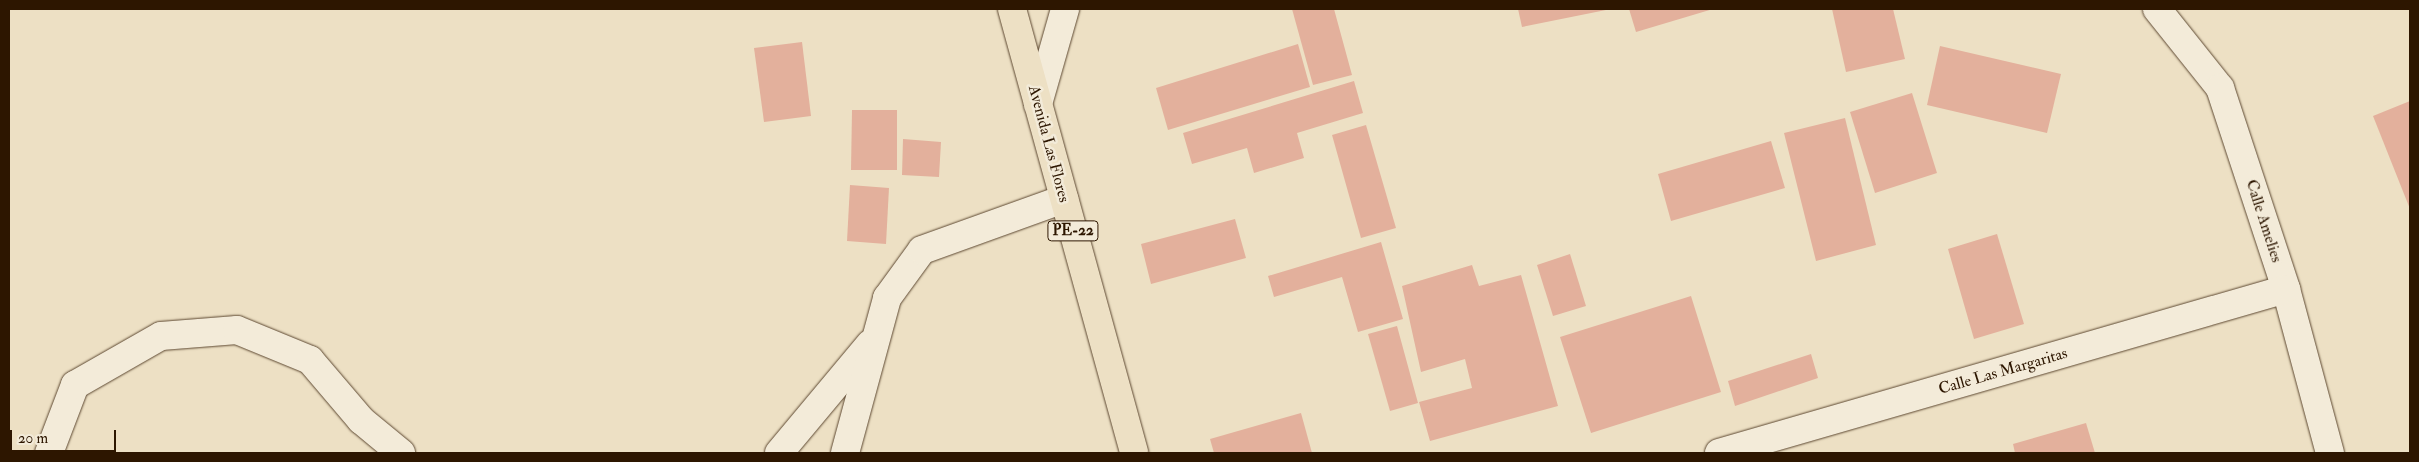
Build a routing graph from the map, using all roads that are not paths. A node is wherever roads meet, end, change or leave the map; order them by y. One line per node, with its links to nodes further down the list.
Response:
1 (1012, 9): 4 (highway, Avenida Las Flores / PE-22)
2 (1065, 9): 4 (street)
3 (2157, 9): 6 (street, Calle Amelies)
4 (1038, 104): 5 (highway, Avenida Las Flores / PE-22)
5 (1064, 199): 7 (street); 12 (highway, Avenida Las Flores / PE-22)
6 (2286, 289): 13 (street, Calle Las Margaritas); 14 (street, Calle Amelies)
7 (874, 339): 10 (street); 11 (street)
8 (49, 453): 9 (street)
9 (401, 453)
10 (779, 453)
11 (845, 453)
12 (1134, 453)
13 (1720, 453)
14 (2330, 453)

